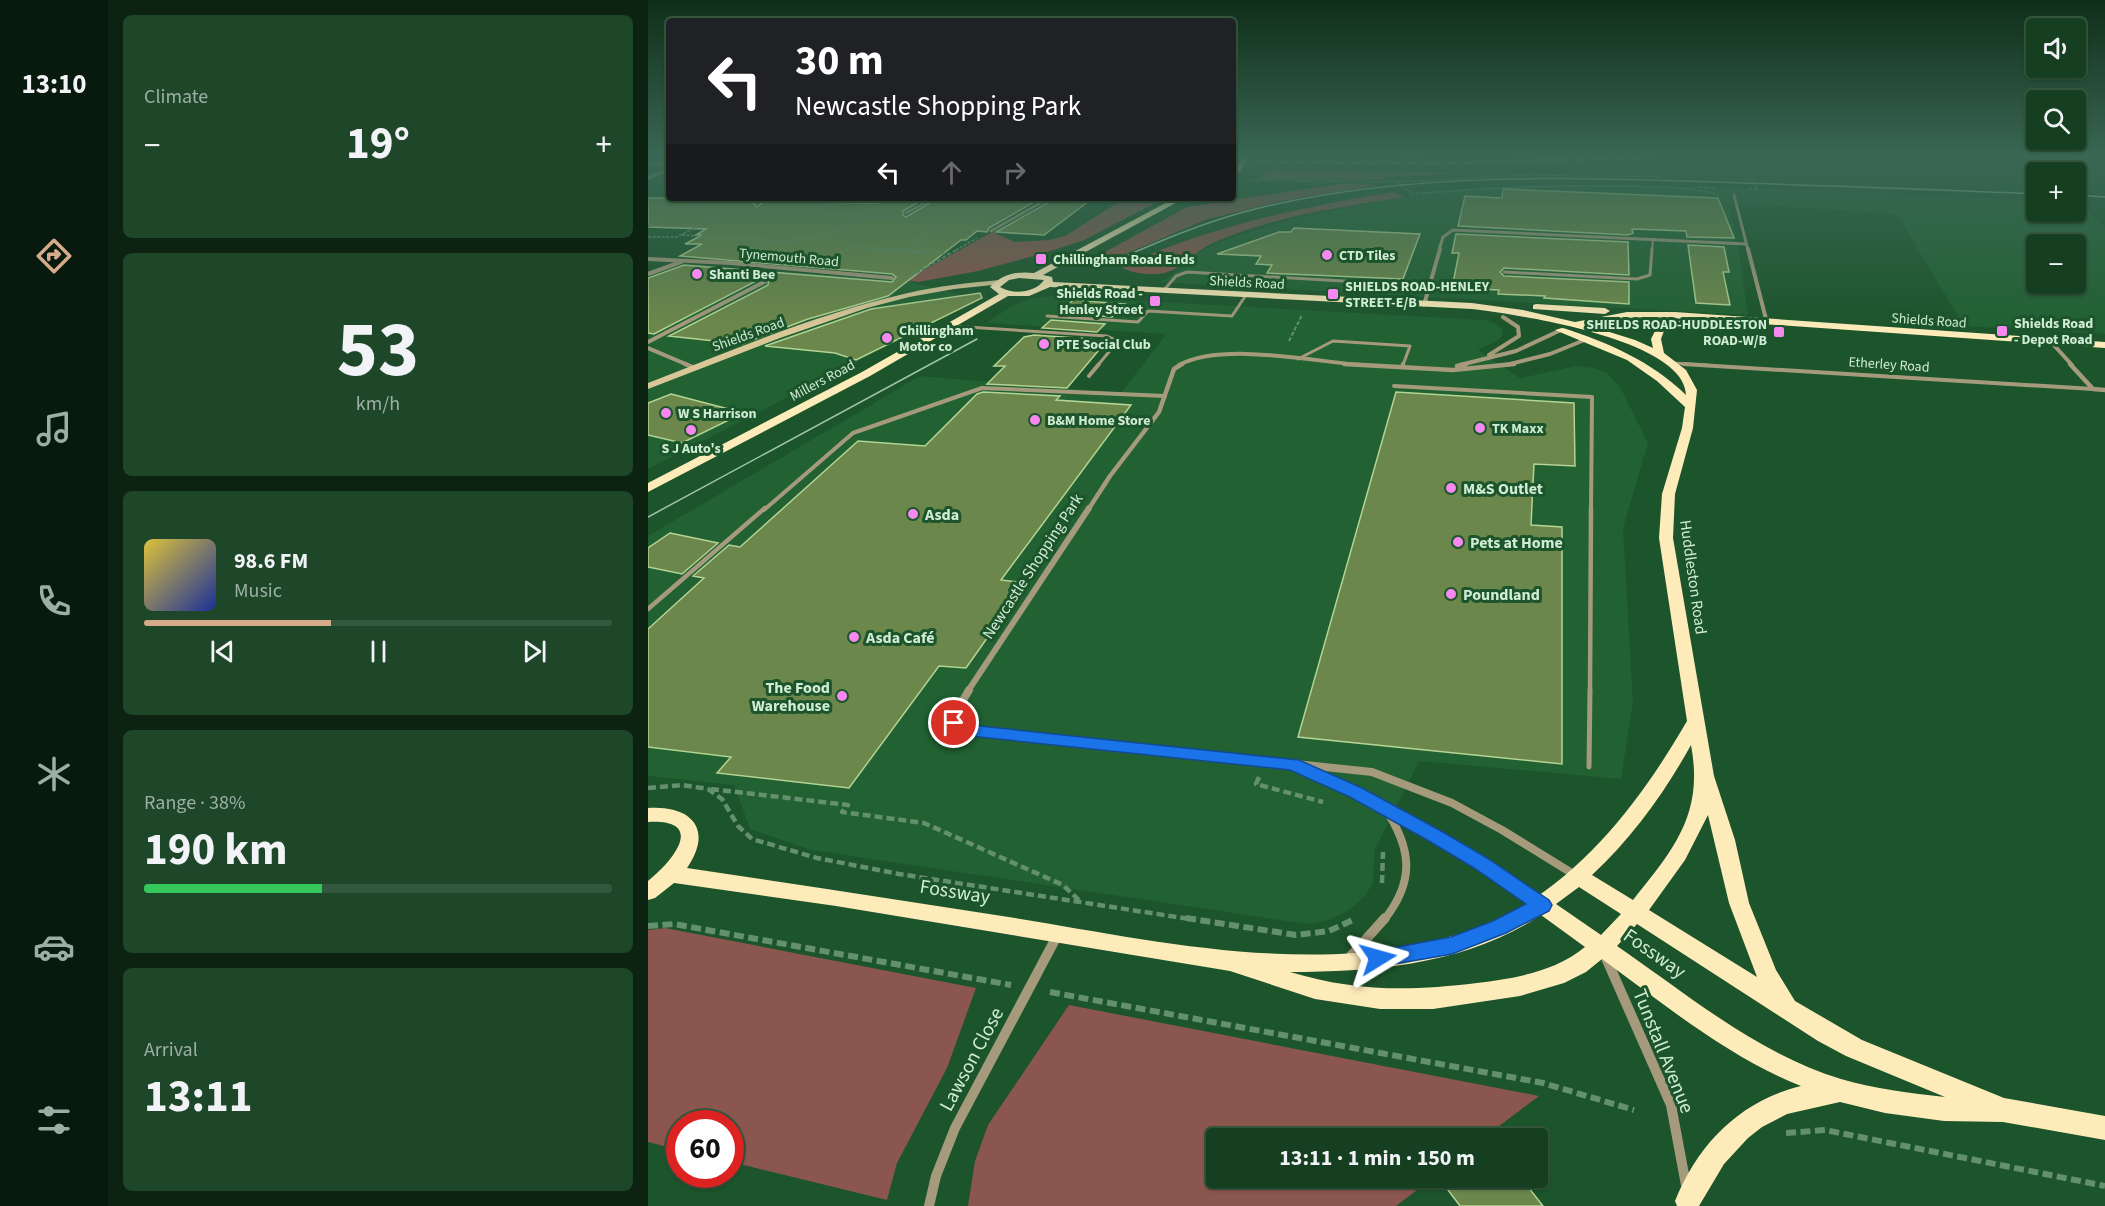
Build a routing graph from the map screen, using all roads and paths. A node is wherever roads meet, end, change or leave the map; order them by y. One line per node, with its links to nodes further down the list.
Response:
1 (668, 214): 10 (path)
2 (724, 214): 12 (path)
3 (819, 214): 7 (path)
4 (1020, 214): 9 (street)
5 (1150, 214): 25 (main road, Shields Road)
6 (1738, 214): 16 (street)
7 (865, 216): 8 (path); 15 (path)
8 (898, 217)
9 (1008, 221): 11 (street); 17 (path)
10 (648, 226)
11 (991, 231): 18 (path)
12 (681, 235): 13 (path); 15 (path)
13 (648, 237)
14 (1653, 239): 16 (street); 23 (lane); 31 (street)
15 (777, 241): 21 (path)
16 (1745, 244): 44 (street)
17 (908, 251): 18 (path); 22 (path)
18 (950, 254): 27 (path)
19 (648, 259): 20 (street, Tynemouth Road)
20 (685, 261): 21 (street, Tynemouth Road); 24 (street)
21 (731, 263): 22 (street, Tynemouth Road)
22 (806, 269): 26 (street, Tynemouth Road)
23 (1504, 272)
24 (648, 274)
25 (1036, 275): 29 (main road, Shields Road); 30 (main road)
26 (892, 278)
27 (904, 279)
28 (766, 281): 50 (street)
29 (999, 282): 33 (main road); 60 (main road, Shields Road)
30 (1048, 284): 32 (main road, Shields Road); 33 (main road, Shields Road)
31 (1429, 286): 32 (lane); 36 (street)
32 (1164, 290): 34 (main road, Shields Road)
33 (1007, 293): 46 (main road, Millers Road)
34 (1246, 295): 35 (main road, Shields Road); 40 (lane)
35 (1311, 299): 36 (main road, Shields Road); 55 (path)
36 (1424, 305): 37 (main road, Shields Road)
37 (1444, 305): 38 (main road, Shields Road); 41 (main road, Shields Road)
38 (1482, 307): 39 (main road); 45 (main road, Shields Road)
39 (1632, 313): 43 (main road, Shields Road); 45 (main road, Shields Road)
40 (1047, 316)
41 (1503, 317): 47 (main road, Shields Road); 57 (street)
42 (1689, 321): 43 (main road, Shields Road); 48 (main road, Shields Road); 54 (main road)
43 (1752, 322): 44 (main road, Shields Road)
44 (1767, 323): 51 (main road, Shields Road)
45 (1576, 324): 47 (main road); 48 (main road, Huddleston Road)
46 (951, 326): 62 (lane); 69 (main road, Millers Road)
47 (1561, 330): 49 (main road, Shields Road); 57 (street, Newcastle Shopping Park)
48 (1602, 332): 49 (main road, Shields Road); 54 (main road, Huddleston Road)
49 (1587, 339): 61 (street, Newcastle Shopping Park); 68 (main road)
50 (648, 342)
51 (2051, 342): 52 (main road, Shields Road); 65 (street)
52 (2105, 345)
53 (648, 348): 60 (street)
54 (1659, 355): 58 (main road, Huddleston Road)
55 (1281, 357): 56 (street, Newcastle Shopping Park); 67 (street, Newcastle Shopping Park)
56 (1298, 359): 59 (street, Newcastle Shopping Park); 59 (lane)
57 (1478, 361): 61 (street, Newcastle Shopping Park)
58 (1672, 363): 65 (lane, Etherley Road); 68 (main road, Huddleston Road)
59 (1402, 367): 61 (street, Newcastle Shopping Park)
60 (695, 368): 63 (main road, Shields Road)
61 (1444, 368)
62 (1089, 376)
63 (648, 386)
64 (1394, 386): 74 (lane)
65 (2093, 389): 66 (street, Etherley Road)
66 (2105, 390)
67 (1165, 396): 70 (lane); 72 (street, Newcastle Shopping Park)
68 (1690, 406): 71 (main road, Huddleston Road)
69 (648, 488)
70 (648, 609)
71 (1696, 721): 75 (main road, Huddleston Road); 83 (main road)
72 (1267, 761): 73 (street, Newcastle Shopping Park); 78 (path)
73 (1293, 764): 79 (street, Newcastle Shopping Park); 83 (street, Newcastle Shopping Park)
74 (1589, 767)
75 (1706, 775): 88 (main road, Huddleston Road); 96 (main road)
76 (648, 788): 77 (path)
77 (706, 789): 86 (path); 86 (path)
78 (1332, 805)
79 (1384, 807): 87 (street, Newcastle Shopping Park); 94 (street)
80 (648, 815): 82 (main road)
81 (1380, 843): 85 (path)
82 (670, 874): 84 (main road); 91 (main road, Fossway)
83 (1578, 876): 87 (main road, Fossway); 88 (main road, Fossway)
84 (648, 892)
85 (1379, 892)
86 (1082, 903): 89 (path)
87 (1542, 905): 92 (main road); 94 (main road, Fossway)
88 (1634, 914): 92 (main road, Huddleston Road); 96 (main road, Fossway)
89 (1360, 916)
90 (648, 926): 95 (path)
91 (1058, 933): 93 (main road, Fossway); 95 (street, Lawson Close)
92 (1602, 947): 93 (main road, Fossway); 97 (main road, Fossway); 103 (street, Tunstall Avenue)
93 (1231, 962): 94 (main road, Fossway)
94 (1346, 962)
95 (1029, 988): 98 (path); 104 (street, Lawson Close)
96 (1788, 1010): 99 (main road, Fossway)
97 (1840, 1089): 99 (main road, Fossway); 103 (main road)
98 (1634, 1110)
99 (2003, 1110): 100 (main road, Fossway)
100 (2105, 1128)
101 (1779, 1136): 102 (path)
102 (2105, 1186)
103 (1688, 1204)
104 (929, 1206)

